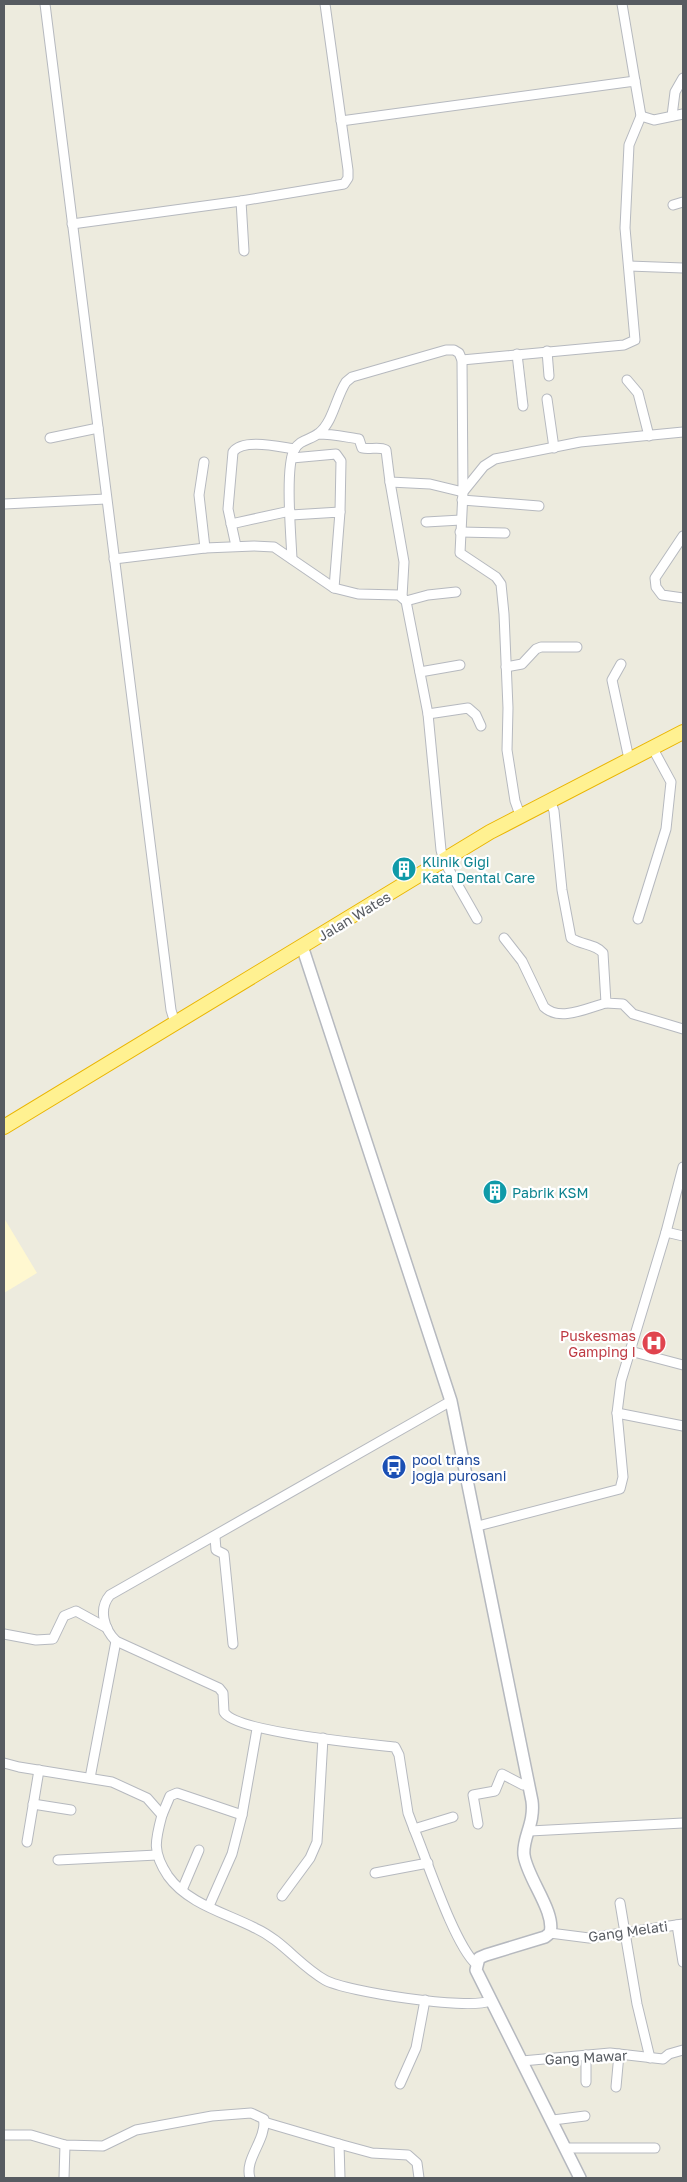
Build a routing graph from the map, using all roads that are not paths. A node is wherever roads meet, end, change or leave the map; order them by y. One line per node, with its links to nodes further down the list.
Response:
1 (44, 4): 13 (street)
2 (325, 4): 9 (street)
3 (622, 4): 5 (street)
4 (683, 78): 8 (street)
5 (636, 81): 7 (street); 9 (street)
6 (683, 114): 8 (street)
7 (641, 116): 8 (street); 15 (street)
8 (672, 116)
9 (341, 121): 10 (street)
10 (241, 201): 13 (street); 14 (street)
11 (683, 202): 12 (street)
12 (673, 205)
13 (72, 224): 24 (street)
14 (244, 251)
15 (629, 266): 16 (street); 17 (street)
16 (683, 268)
17 (547, 351): 18 (street); 20 (street)
18 (517, 354): 19 (street); 23 (street)
19 (462, 360): 26 (street); 33 (street)
20 (550, 376)
21 (627, 380): 27 (street)
22 (547, 399): 29 (street)
23 (523, 406)
24 (98, 428): 28 (street); 34 (street)
25 (683, 432): 27 (street)
26 (318, 434): 30 (street); 32 (street)
27 (649, 436): 29 (street)
28 (50, 438)
29 (554, 448): 33 (street)
30 (294, 454): 37 (street); 38 (street); 41 (street)
31 (204, 462): 46 (street)
32 (390, 482): 33 (street); 52 (street)
33 (463, 496): 36 (street); 39 (street)
34 (106, 498): 35 (street); 48 (street)
35 (4, 504)
36 (539, 506)
37 (340, 512): 38 (street); 49 (street)
38 (290, 513): 41 (street); 47 (street)
39 (461, 520): 40 (street); 42 (street)
40 (426, 522)
41 (231, 524): 45 (street)
42 (460, 532): 43 (street); 56 (street)
43 (505, 533)
44 (683, 536): 51 (street)
45 (236, 546): 46 (street); 47 (street)
46 (205, 548): 48 (street)
47 (292, 558): 49 (street)
48 (114, 559): 71 (street)
49 (334, 588): 52 (street)
50 (456, 592): 52 (street)
51 (683, 598)
52 (404, 599): 57 (street)
53 (577, 647): 56 (street)
54 (621, 664): 62 (street)
55 (460, 665): 57 (street)
56 (506, 667): 64 (street)
57 (420, 672): 58 (street)
58 (428, 714): 59 (street); 65 (street)
59 (481, 726)
60 (683, 732): 61 (highway, Jalan Wates)
61 (652, 747): 62 (highway, Jalan Wates); 67 (street)
62 (630, 759): 63 (highway, Jalan Wates)
63 (550, 800): 64 (highway, Jalan Wates); 70 (street)
64 (520, 815): 65 (highway, Jalan Wates)
65 (444, 861): 66 (street); 69 (highway, Jalan Wates)
66 (477, 919)
67 (638, 919)
68 (504, 938): 70 (street)
69 (302, 946): 71 (highway, Jalan Wates); 79 (street)
70 (606, 1003): 72 (street)
71 (175, 1023): 73 (highway, Jalan Wates)
72 (683, 1029)
73 (4, 1127)
74 (683, 1167): 75 (street)
75 (666, 1232): 76 (street); 77 (street)
76 (683, 1236)
77 (630, 1352): 78 (street); 80 (street)
78 (683, 1364)
79 (451, 1401): 82 (street); 83 (street)
80 (617, 1413): 81 (street); 82 (street)
81 (683, 1426)
82 (478, 1526): 93 (street)
83 (215, 1538): 84 (street); 87 (street)
84 (107, 1628): 85 (street); 86 (street)
85 (4, 1634)
86 (116, 1642): 88 (street); 92 (street)
87 (233, 1644)
88 (258, 1729): 89 (street); 97 (street)
89 (323, 1738): 101 (street); 110 (street)
90 (4, 1763): 91 (street)
91 (39, 1770): 92 (street); 94 (street)
92 (90, 1778): 96 (street)
93 (528, 1781): 100 (street); 102 (street)
94 (33, 1804): 95 (street); 103 (street)
95 (71, 1810)
96 (162, 1815): 97 (street); 105 (street)
97 (242, 1815): 112 (street)
98 (453, 1817): 101 (street)
99 (683, 1823): 102 (street)
100 (478, 1824)
101 (414, 1829): 107 (street)
102 (530, 1831): 115 (street)
103 (27, 1842)
104 (199, 1850): 109 (street)
105 (157, 1855): 106 (street); 109 (street)
106 (58, 1860)
107 (428, 1864): 108 (street); 117 (street)
108 (376, 1873)
109 (182, 1890): 112 (street)
110 (282, 1896)
111 (620, 1903): 114 (street)
112 (209, 1906): 118 (street)
113 (680, 1924): 114 (street, Gang Melati); 116 (street)
114 (625, 1932): 115 (street, Gang Melati); 123 (street)
115 (550, 1933): 117 (street)
116 (683, 1962)
117 (476, 1964): 119 (street)
118 (425, 2000): 119 (street); 126 (street)
119 (490, 2001): 124 (street)
120 (683, 2050): 123 (street, Gang Mawar)
121 (619, 2054): 122 (street, Gang Mawar); 123 (street, Gang Mawar); 127 (street)
122 (586, 2055): 124 (street, Gang Mawar); 125 (street)
123 (650, 2058)
124 (522, 2061): 129 (street)
125 (586, 2082)
126 (400, 2084)
127 (616, 2087)
128 (585, 2116): 129 (street)
129 (553, 2120): 134 (street)
130 (264, 2122): 132 (street); 133 (street); 137 (street)
131 (4, 2135): 132 (street)
132 (65, 2144): 136 (street)
133 (338, 2144): 138 (street); 139 (street)
134 (565, 2148): 135 (street); 140 (street)
135 (655, 2148)
136 (64, 2178)
137 (250, 2178)
138 (340, 2178)
139 (419, 2178)
140 (580, 2178)

